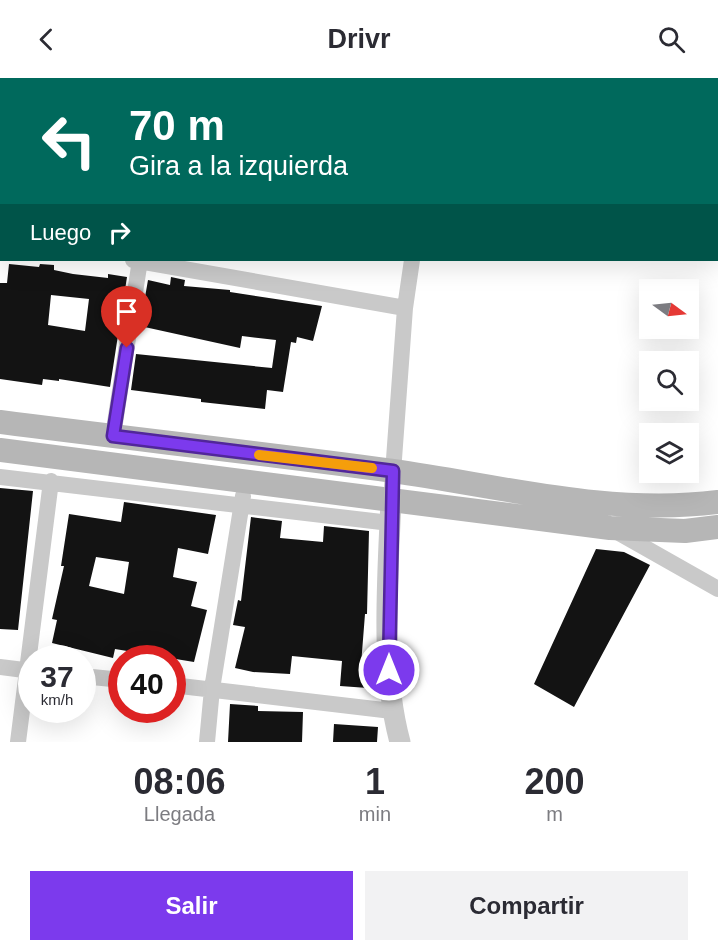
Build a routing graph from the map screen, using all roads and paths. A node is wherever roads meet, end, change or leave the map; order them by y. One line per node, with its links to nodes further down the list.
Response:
1 (138, 261): 6 (street)
2 (144, 261): 4 (street)
3 (412, 261): 4 (street)
4 (405, 308): 8 (street)
5 (0, 422): 6 (main road)
6 (113, 436): 8 (main road)
7 (0, 450): 10 (main road)
8 (393, 471): 12 (main road); 14 (street)
9 (0, 477): 11 (street)
10 (245, 480): 13 (street); 14 (main road)
11 (51, 481): 13 (street); 18 (street)
12 (718, 502)
13 (241, 505): 14 (street); 22 (street)
14 (390, 511): 16 (main road); 23 (street)
15 (718, 527): 16 (main road)
16 (610, 528): 17 (street)
17 (718, 589)
18 (32, 645)
19 (0, 667): 20 (street)
20 (18, 669)
21 (186, 687): 22 (street)
22 (212, 689): 23 (street); 26 (street)
23 (392, 711): 27 (street)
24 (21, 723): 25 (street)
25 (18, 742)
26 (207, 742)
27 (400, 742)

